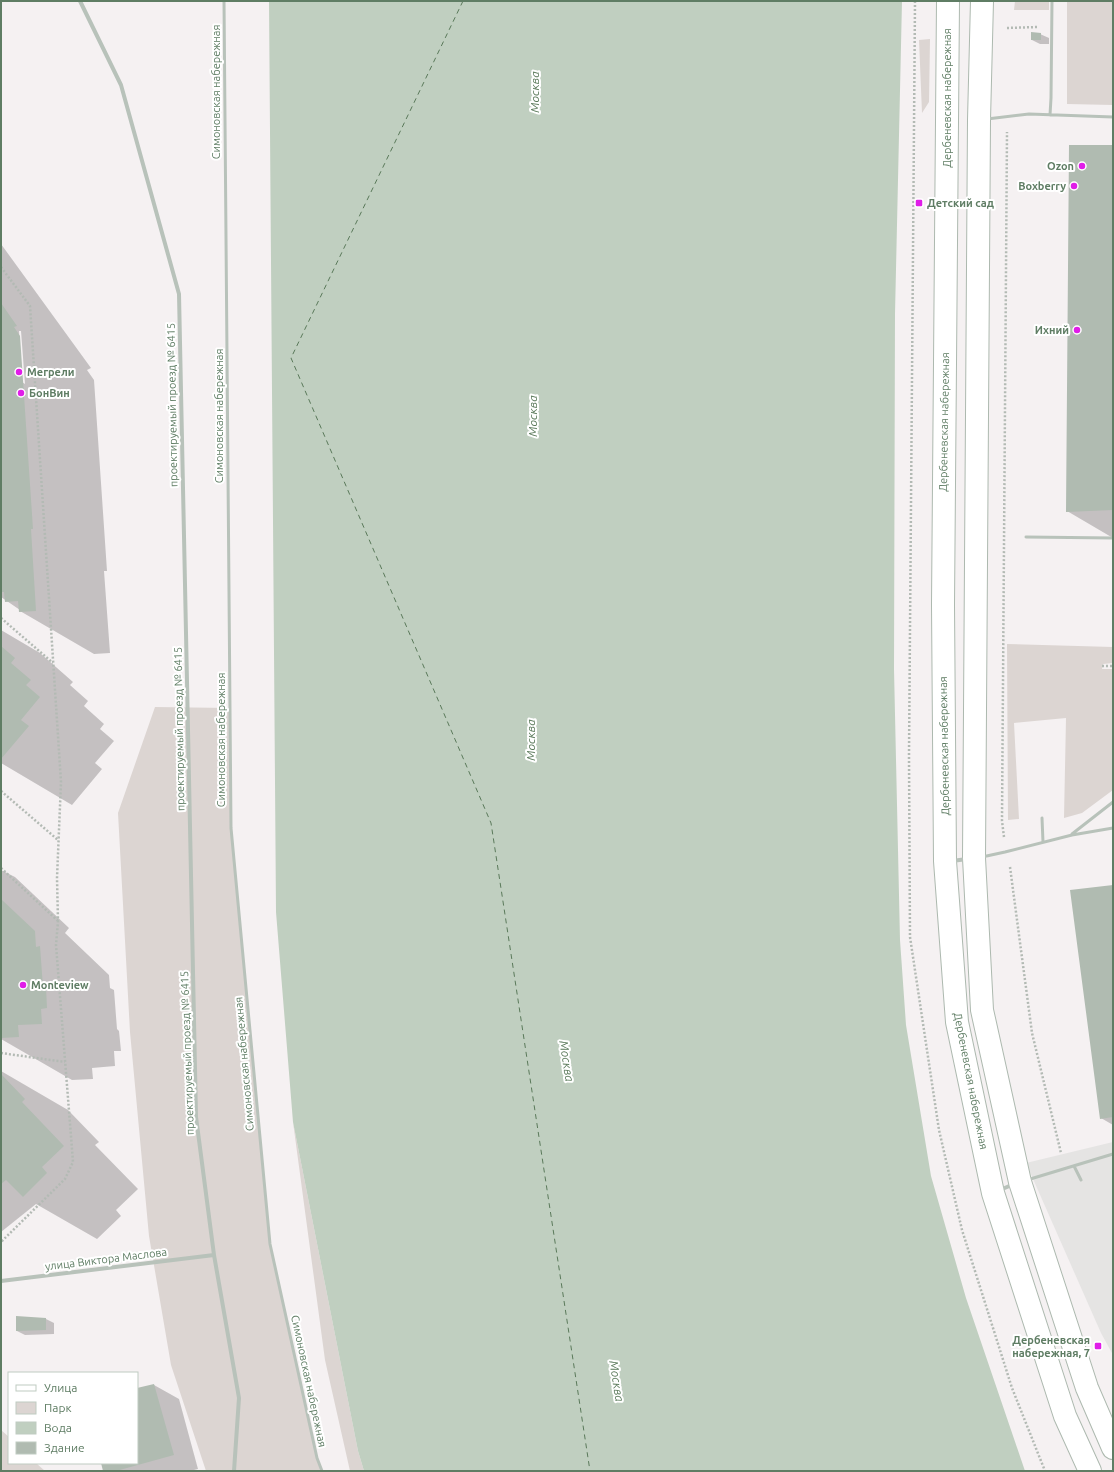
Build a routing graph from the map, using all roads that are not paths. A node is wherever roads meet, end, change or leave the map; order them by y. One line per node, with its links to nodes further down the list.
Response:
1 (80, 1): 23 (street, проектируемый проезд № 6415)
2 (224, 1): 27 (lane, Симоновская набережная)
3 (948, 1): 17 (main road, Дербеневская набережная)
4 (982, 1): 8 (main road)
5 (1052, 1): 6 (lane)
6 (1050, 115): 7 (lane); 8 (lane)
7 (1113, 117)
8 (980, 120): 16 (main road)
9 (1026, 537): 10 (lane)
10 (1113, 538)
11 (1113, 802): 14 (lane)
12 (1042, 818): 15 (lane)
13 (1113, 828): 14 (lane)
14 (1072, 835): 15 (lane)
15 (1043, 842): 16 (lane)
16 (974, 858): 17 (street); 21 (main road)
17 (945, 861): 22 (main road, Дербеневская набережная)
18 (1113, 1154): 19 (lane)
19 (1074, 1166): 20 (lane); 21 (lane)
20 (1081, 1180)
21 (1020, 1182): 22 (street); 25 (main road)
22 (993, 1192): 28 (main road, Дербеневская набережная)
23 (214, 1255): 24 (street, улица Виктора Маслова); 26 (street, проектируемый проезд № 6415)
24 (1, 1281)
25 (1113, 1448)
26 (234, 1471)
27 (322, 1471)
28 (1090, 1471)

